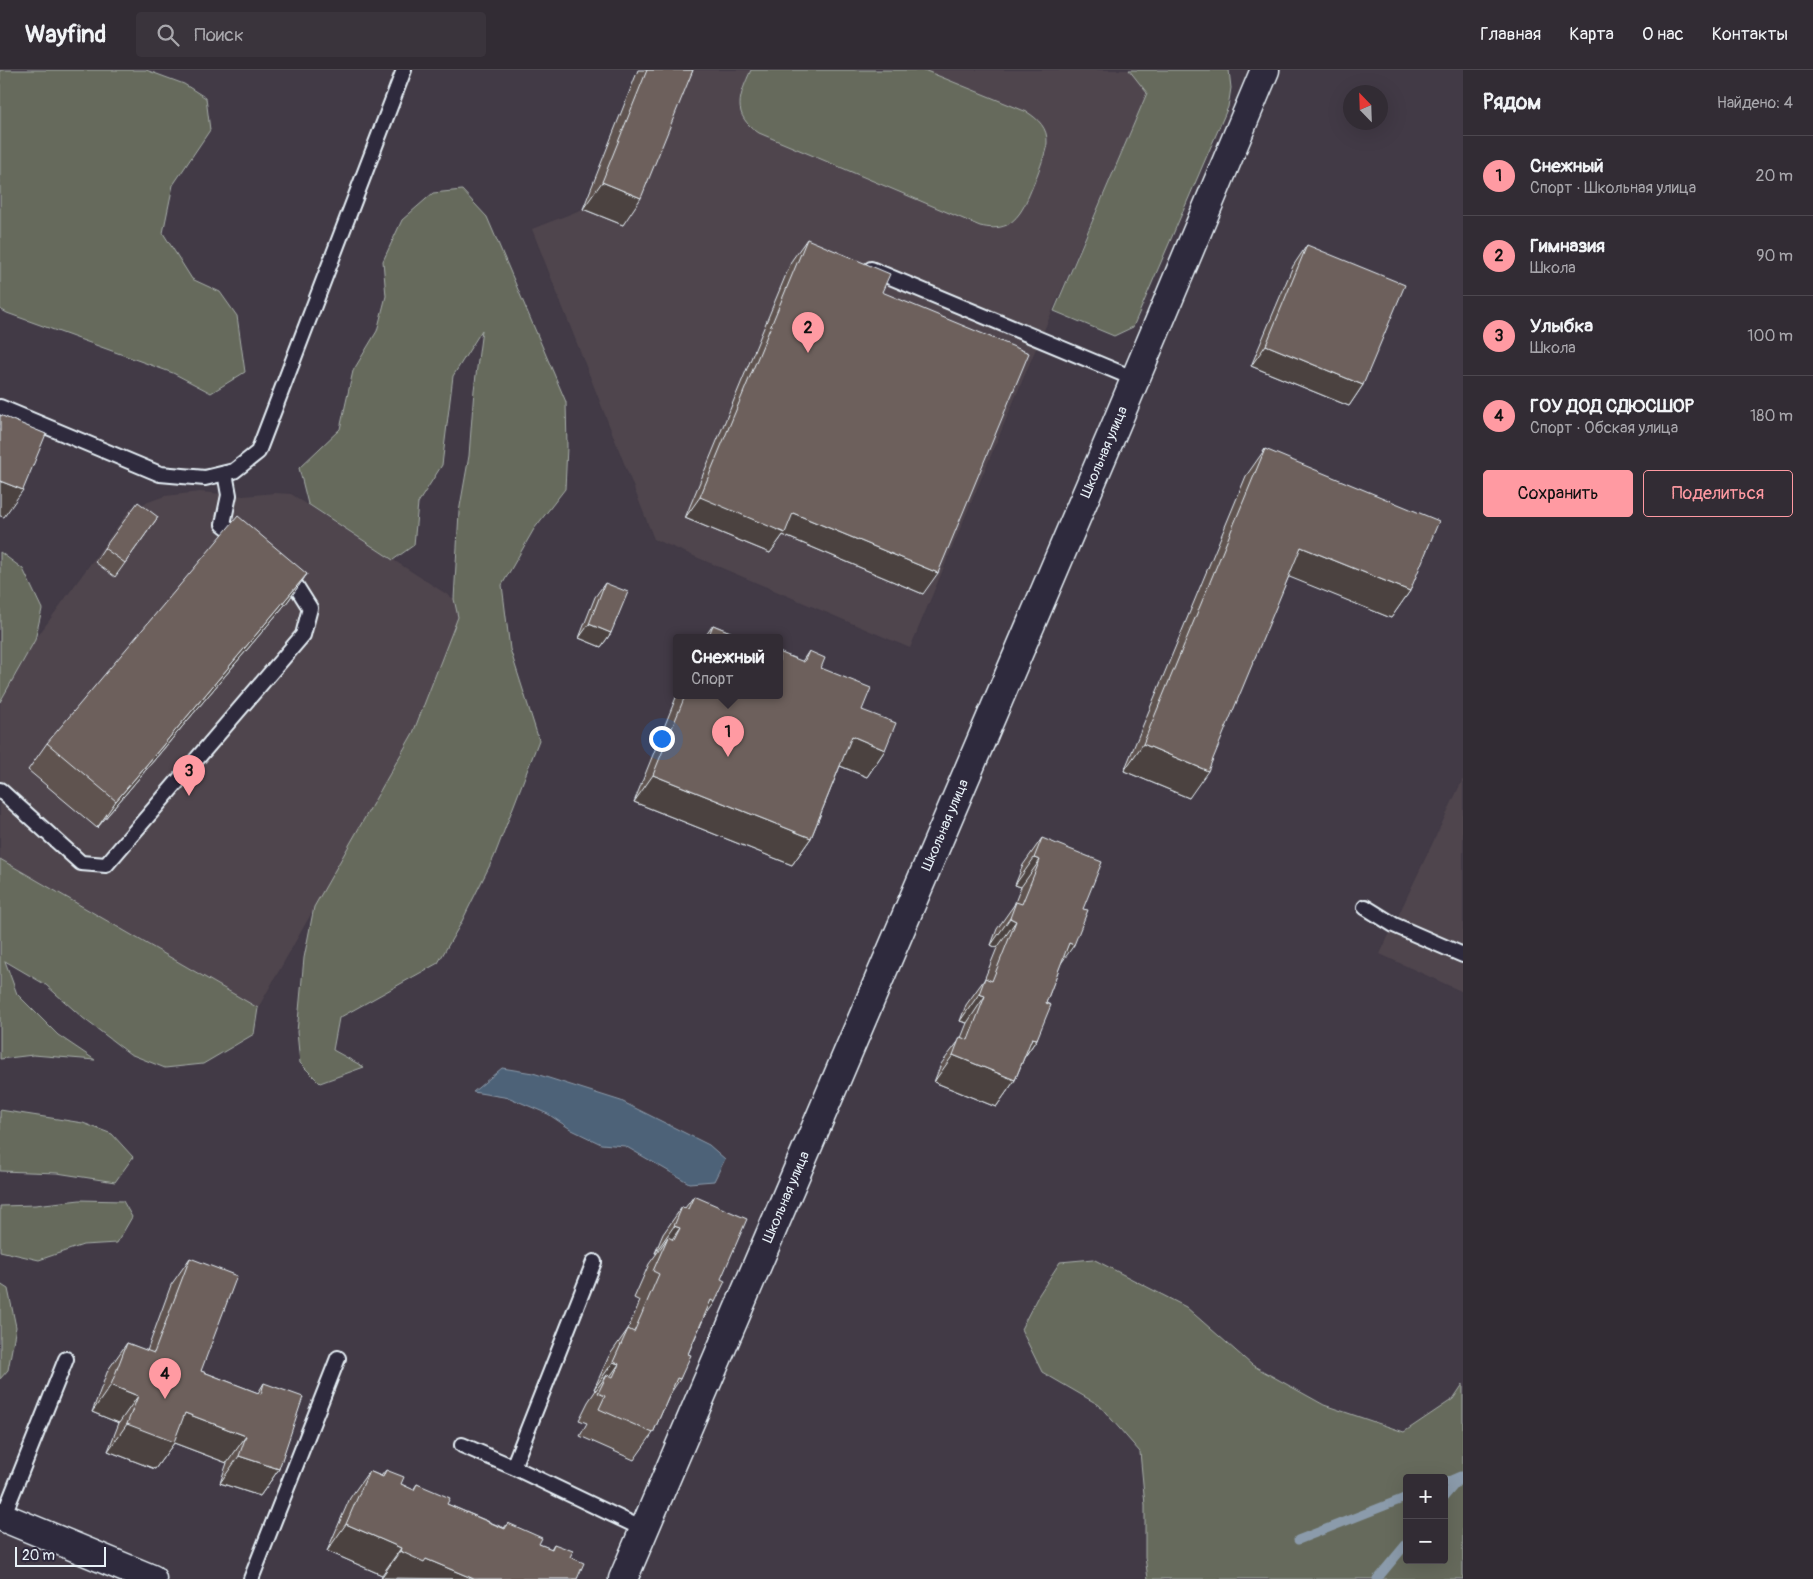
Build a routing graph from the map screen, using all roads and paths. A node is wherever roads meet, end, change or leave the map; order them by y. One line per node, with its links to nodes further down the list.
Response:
1 (404, 70): 6 (lane)
2 (1265, 70): 4 (street, Школьная улица)
3 (861, 264): 4 (lane)
4 (1135, 379): 18 (street, Школьная улица)
5 (0, 407): 6 (lane)
6 (225, 473): 7 (lane)
7 (251, 546)
8 (279, 569): 9 (lane)
9 (0, 790)
10 (1365, 907): 11 (lane)
11 (1463, 956)
12 (594, 1262): 16 (lane)
13 (338, 1358): 20 (lane)
14 (66, 1359): 17 (lane)
15 (462, 1445): 16 (lane)
16 (513, 1467): 18 (lane)
17 (2, 1516): 19 (street)
18 (644, 1530): 21 (street, Школьная улица)
19 (152, 1579)
20 (251, 1579)
21 (623, 1579)

